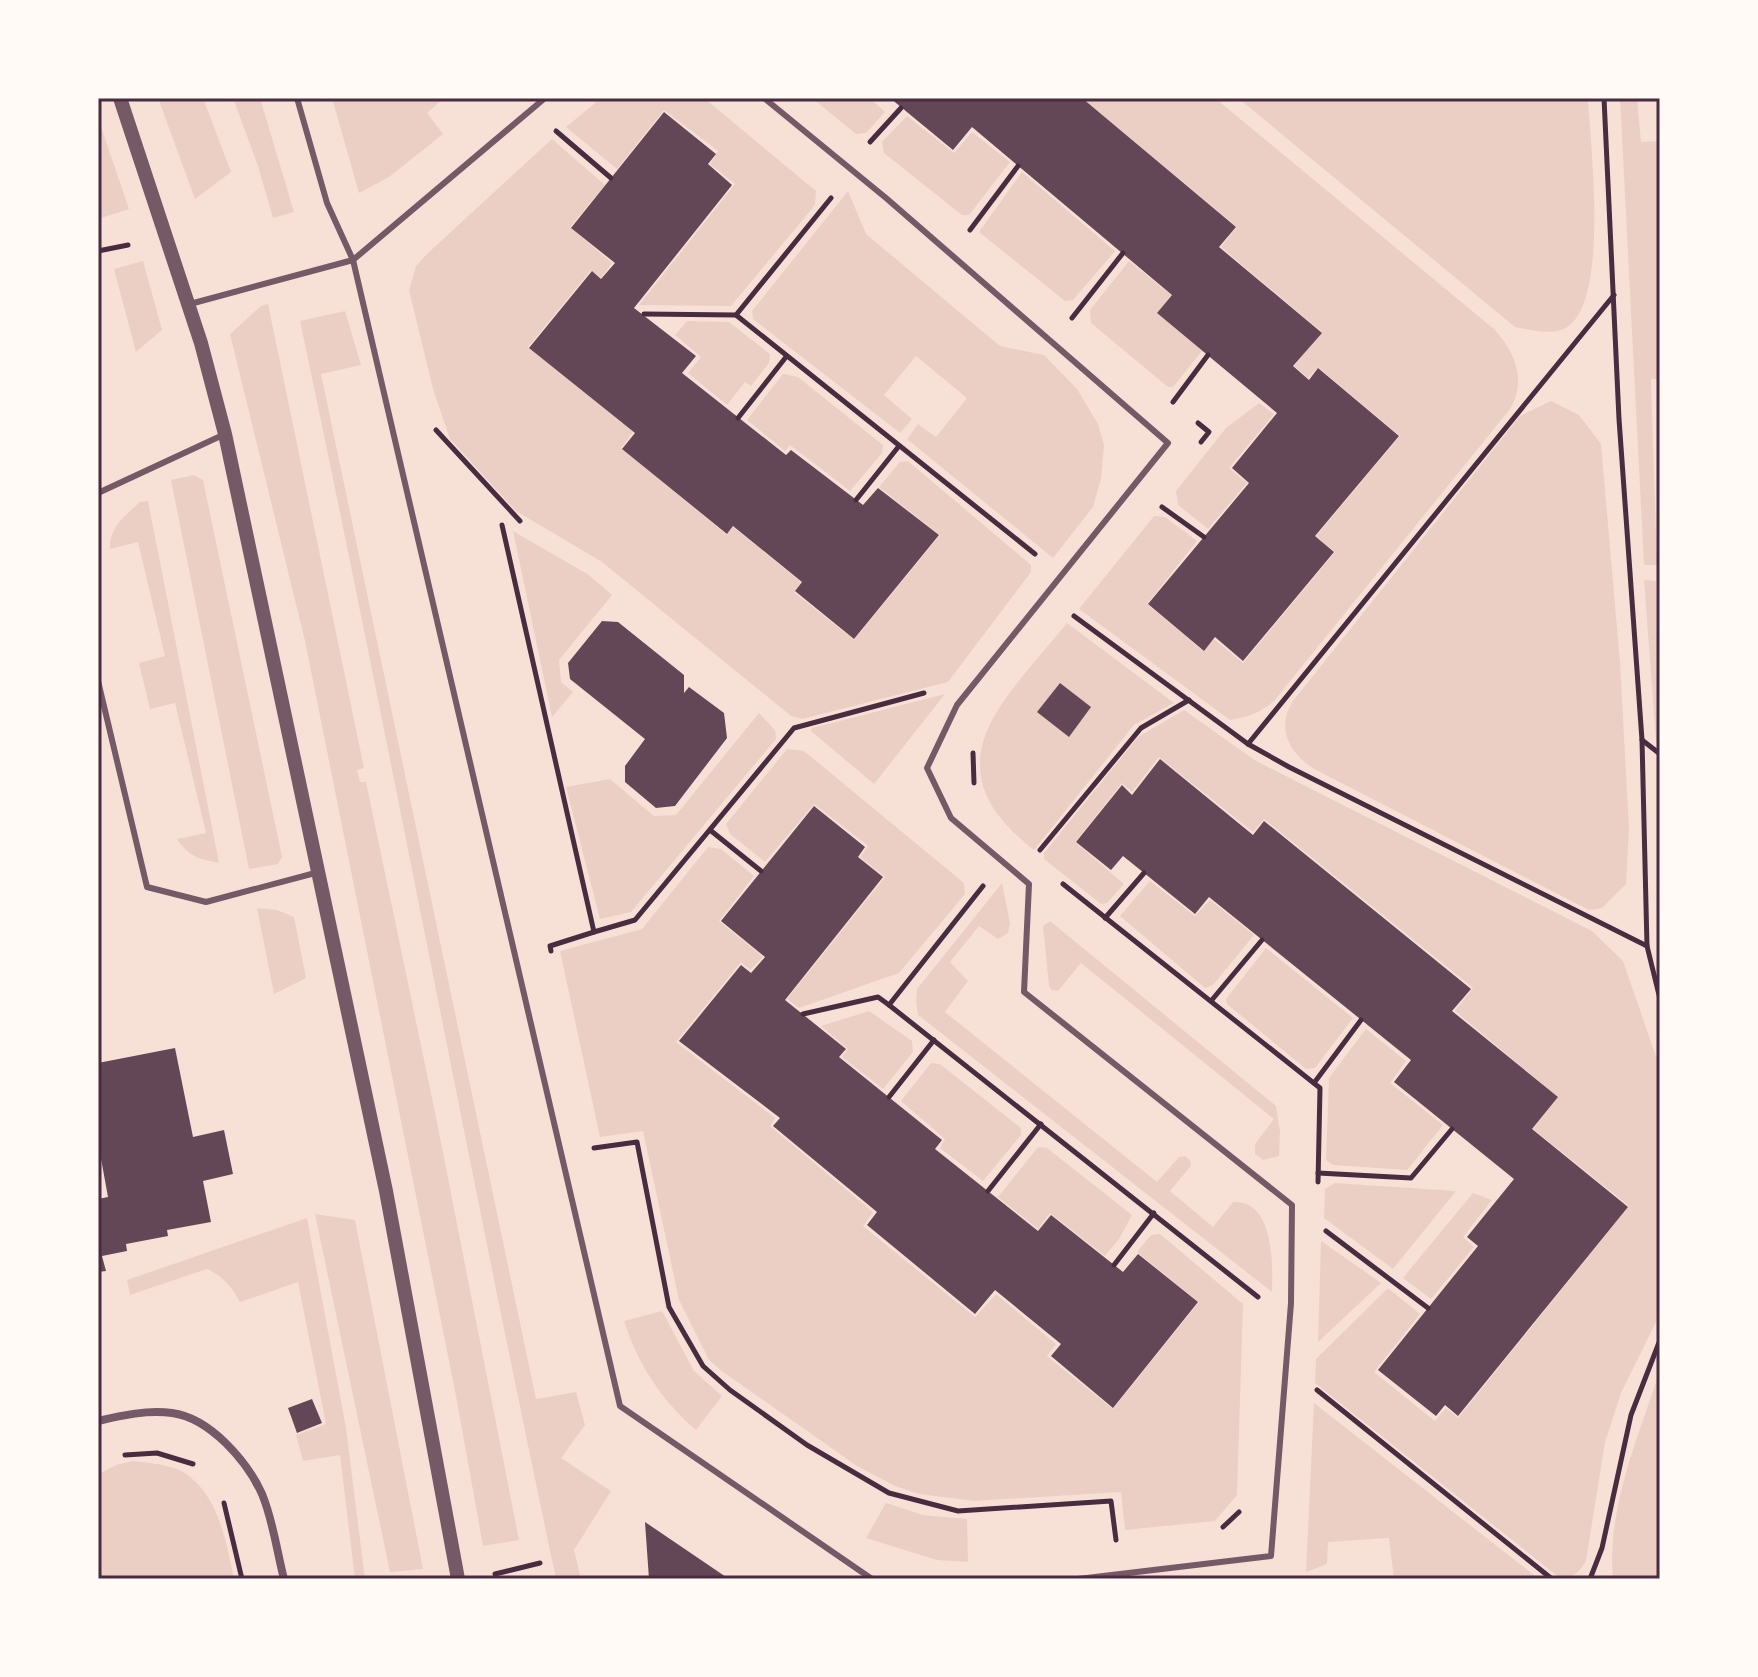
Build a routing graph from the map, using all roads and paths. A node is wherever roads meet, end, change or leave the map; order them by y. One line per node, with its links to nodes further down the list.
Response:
1 (120, 98): 18 (street)
2 (297, 98): 16 (lane)
3 (545, 98): 16 (lane)
4 (764, 98): 99 (lane)
5 (1604, 98): 17 (path)
6 (901, 108): 8 (path)
7 (553, 128): 10 (path)
8 (864, 148)
9 (1018, 166): 12 (path)
10 (611, 178)
11 (837, 192): 21 (path)
12 (967, 234)
13 (136, 243): 14 (path)
14 (98, 251)
15 (1123, 253): 22 (path)
16 (353, 260): 18 (lane); 98 (lane)
17 (1615, 294): 46 (path); 47 (path)
18 (189, 305): 32 (street)
19 (1060, 310): 22 (path)
20 (644, 314): 21 (path)
21 (736, 315): 25 (path)
22 (1072, 319): 23 (path)
23 (1083, 328)
24 (1208, 355): 27 (path)
25 (786, 357): 29 (path); 34 (path)
26 (1161, 393): 27 (path)
27 (1173, 402): 28 (path)
28 (1185, 412)
29 (738, 418)
30 (1197, 422): 33 (path)
31 (436, 430): 38 (path)
32 (225, 434): 35 (lane); 54 (street)
33 (1200, 444)
34 (899, 446): 36 (path); 41 (path)
35 (98, 493)
36 (856, 500)
37 (1154, 501): 40 (path)
38 (520, 521)
39 (502, 525): 59 (path)
40 (1204, 537)
41 (1044, 561)
42 (1066, 611): 45 (path)
43 (98, 681): 54 (lane)
44 (930, 691): 51 (path)
45 (1189, 700): 47 (path); 52 (path)
46 (1642, 740): 49 (path); 61 (path)
47 (1248, 744): 61 (path)
48 (973, 745): 50 (path)
49 (1660, 754)
50 (974, 788)
51 (710, 830): 53 (path); 59 (path)
52 (1032, 860)
53 (761, 871)
54 (319, 872): 97 (street)
55 (1144, 873): 58 (path)
56 (1056, 879): 58 (path)
57 (985, 883): 67 (path)
58 (1105, 918): 66 (path)
59 (594, 932): 62 (path)
60 (1262, 940): 66 (path)
61 (1647, 946): 64 (path)
62 (553, 962)
63 (1660, 974): 64 (path)
64 (1654, 981): 65 (path)
65 (1660, 999)
66 (1211, 1001): 71 (path)
67 (889, 1005): 68 (path); 70 (path)
68 (803, 1014)
69 (1361, 1020): 71 (path)
70 (934, 1040): 72 (path); 73 (path)
71 (1314, 1083): 76 (path)
72 (889, 1097)
73 (1041, 1124): 78 (path); 79 (path)
74 (1452, 1129): 76 (path)
75 (591, 1134): 92 (path)
76 (1318, 1173): 77 (path)
77 (1318, 1185)
78 (988, 1191)
79 (1154, 1213): 81 (path); 82 (path)
80 (1315, 1223): 83 (path)
81 (1114, 1265)
82 (1259, 1298)
83 (1428, 1308)
84 (1660, 1340): 101 (path)
85 (1309, 1400): 100 (path)
86 (98, 1421): 96 (street)
87 (125, 1455): 88 (path)
88 (196, 1465)
89 (223, 1500): 95 (path)
90 (1244, 1503): 91 (path)
91 (1219, 1530)
92 (1131, 1540)
93 (540, 1563): 94 (path)
94 (486, 1576)
95 (242, 1579)
96 (284, 1579)
97 (458, 1579)
98 (872, 1579)
99 (1078, 1579)
100 (1552, 1579)
101 (1590, 1579)

